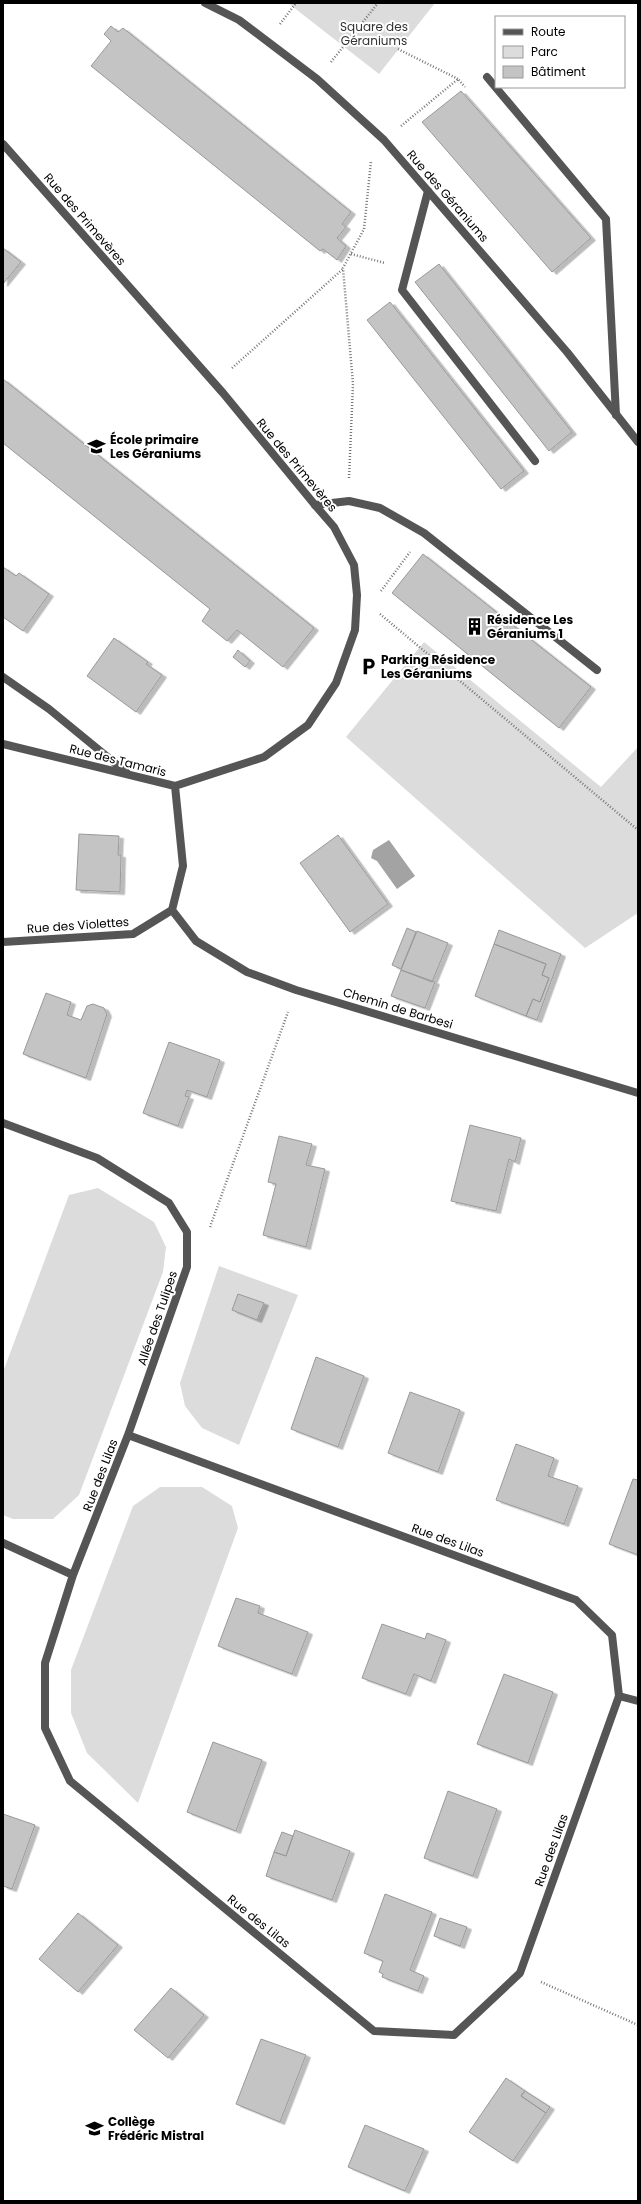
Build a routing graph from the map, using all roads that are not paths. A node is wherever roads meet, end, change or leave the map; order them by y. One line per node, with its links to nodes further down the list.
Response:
1 (205, 3): 6 (street, Rue des Géraniums)
2 (486, 77): 4 (street)
3 (495, 88): 7 (street)
4 (495, 88)
5 (3, 144): 10 (street, Rue des Primevères)
6 (428, 191): 7 (street, Rue des Géraniums); 9 (street)
7 (616, 415): 8 (street, Rue des Géraniums)
8 (638, 442)
9 (535, 461)
10 (315, 505): 11 (street); 15 (street, Rue des Primevères)
11 (596, 670)
12 (3, 677): 14 (street)
13 (3, 744): 14 (street, Rue des Tamaris)
14 (128, 774): 15 (street, Rue des Tamaris)
15 (175, 786): 16 (street, Rue des Tamaris)
16 (172, 910): 17 (street, Rue des Violettes); 18 (street, Chemin de Barbesi)
17 (3, 942)
18 (638, 1093)
19 (3, 1123): 20 (street, Allée des Tulipes)
20 (128, 1435): 22 (street, Rue des Lilas); 23 (street, Rue des Lilas)
21 (3, 1543): 22 (street)
22 (74, 1575): 23 (street, Rue des Lilas)
23 (619, 1696): 24 (street)
24 (638, 1701)

